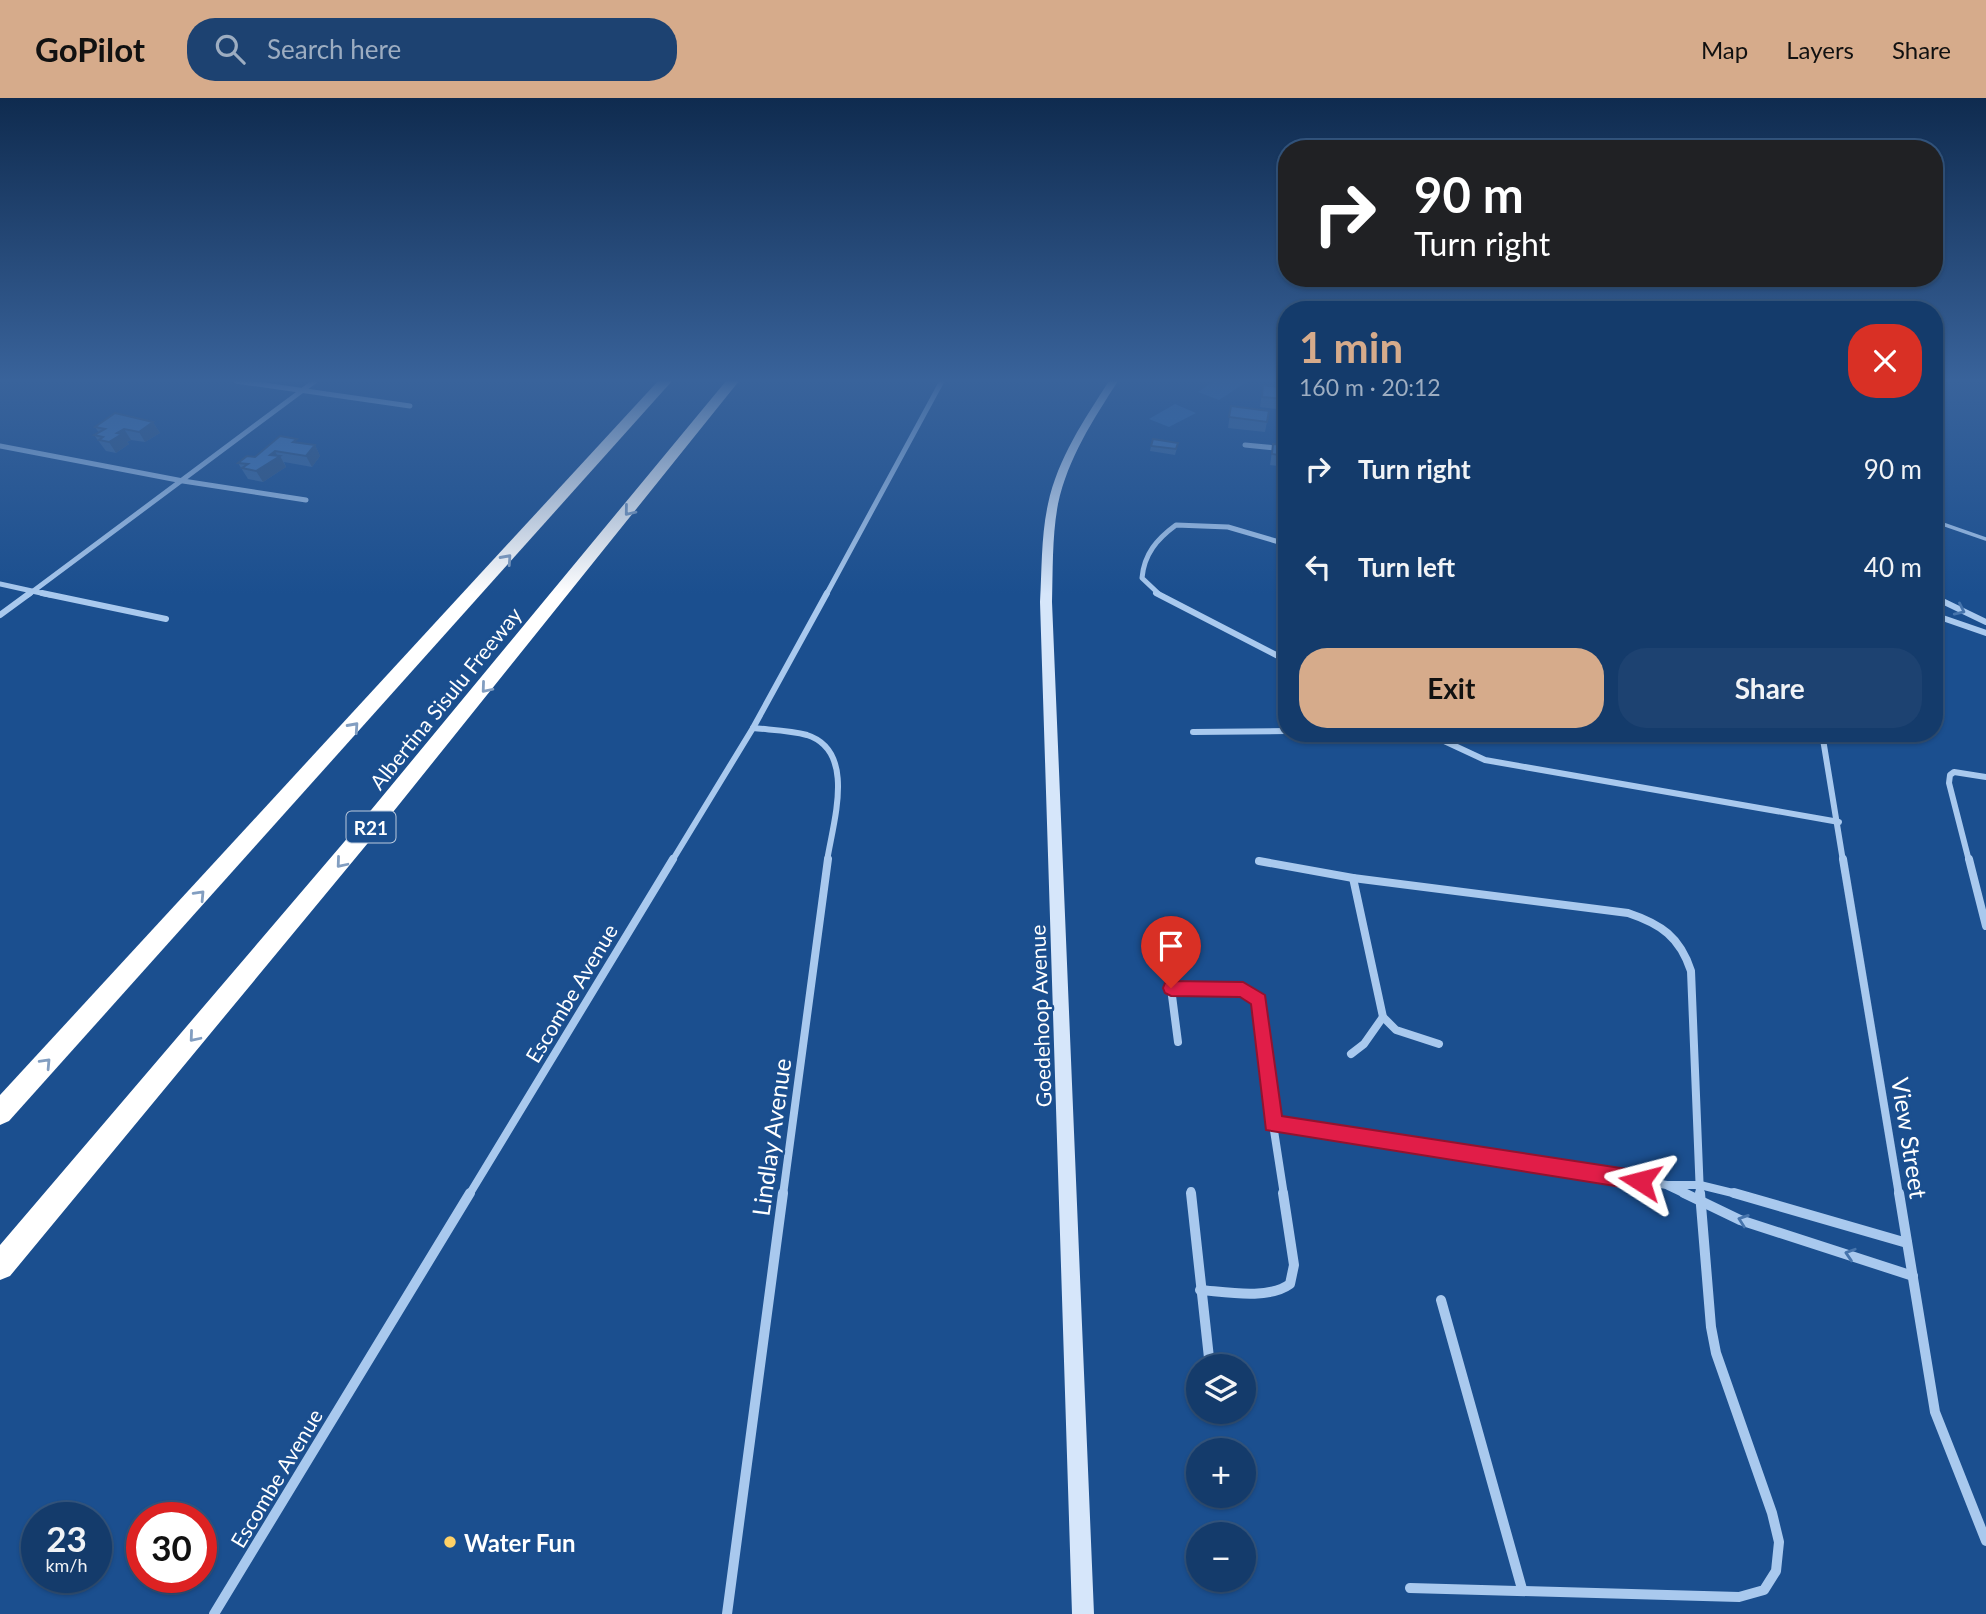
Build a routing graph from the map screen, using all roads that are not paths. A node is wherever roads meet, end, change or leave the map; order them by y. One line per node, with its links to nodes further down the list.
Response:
1 (30, 452): 7 (street)
2 (222, 452): 7 (street)
3 (602, 452): 37 (highway, Albertina Sisulu Freeway, one-way to 3)
4 (677, 452): 44 (highway, Albertina Sisulu Freeway / R21, one-way to 44)
5 (904, 452): 21 (street, Escombe Avenue)
6 (1071, 452): 54 (main road, Goedehoop Avenue)
7 (183, 481): 8 (street); 13 (street)
8 (306, 500)
9 (1943, 525): 10 (lane)
10 (1986, 540)
11 (1278, 542): 20 (street)
12 (0, 584): 13 (street)
13 (33, 591): 15 (street); 17 (street)
14 (1943, 601): 18 (street, one-way to 18)
15 (0, 615)
16 (1943, 618): 19 (street)
17 (166, 619)
18 (1986, 622)
19 (1986, 634)
20 (1278, 656)
21 (753, 728): 52 (street, Escombe Avenue); 53 (street, Lindlay Avenue)
22 (1278, 731): 23 (street)
23 (1193, 732)
24 (1446, 742): 27 (street)
25 (1824, 742): 27 (street, View Street)
26 (1986, 777): 30 (street)
27 (1839, 822): 43 (street, View Street)
28 (1259, 861): 29 (street)
29 (1353, 878): 33 (street); 40 (street)
30 (1986, 926)
31 (1167, 951): 32 (street)
32 (1171, 988): 34 (street); 38 (street)
33 (1383, 1017): 35 (street); 36 (street)
34 (1178, 1042)
35 (1439, 1044)
36 (1351, 1054)
37 (0, 1113)
38 (1273, 1124): 39 (street); 46 (street)
39 (1667, 1185): 40 (street); 42 (street)
40 (1700, 1185): 42 (street); 43 (street)
41 (1191, 1191): 46 (street)
42 (1701, 1203): 45 (street, one-way to 42); 51 (street)
43 (1908, 1243): 45 (street, View Street)
44 (0, 1266)
45 (1913, 1276): 49 (street, View Street)
46 (1200, 1290): 48 (street)
47 (1441, 1300): 51 (street)
48 (1208, 1354)
49 (1986, 1541)
50 (1410, 1588): 51 (street)
51 (1522, 1589)
52 (214, 1614)
53 (727, 1614)
54 (1083, 1614)

